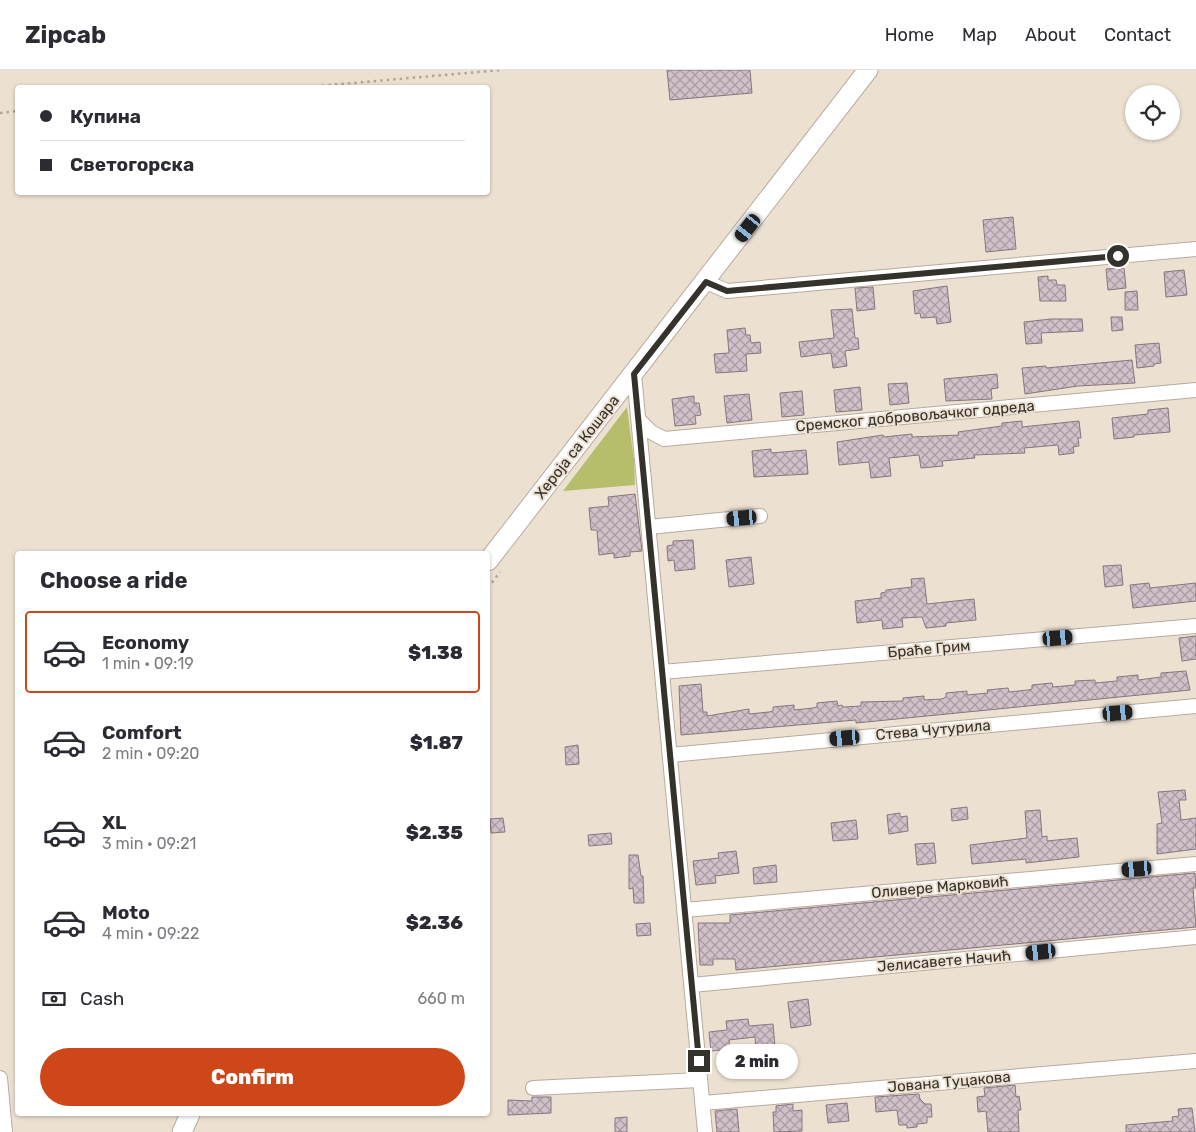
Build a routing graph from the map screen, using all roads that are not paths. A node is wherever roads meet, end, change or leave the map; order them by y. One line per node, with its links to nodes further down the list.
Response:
1 (868, 70): 3 (street, Хероја са Кошара)
2 (1196, 249): 3 (street)
3 (706, 282): 4 (street, Хероја са Кошара)
4 (634, 374): 6 (street); 9 (street, Хероја са Кошара)
5 (1196, 390): 6 (street, Сремског добровољачког одреда)
6 (640, 421): 8 (street)
7 (760, 516): 8 (street)
8 (649, 526): 11 (street)
9 (490, 558)
10 (1196, 626): 11 (street, Браће Грим)
11 (662, 672): 13 (street)
12 (1196, 706): 13 (street, Стева Чутурила)
13 (670, 754): 15 (street)
14 (1196, 864): 15 (street, Оливере Марковић)
15 (684, 910): 17 (street)
16 (1196, 937): 17 (street, Јелисавете Начић)
17 (692, 985): 20 (street)
18 (1196, 1061): 22 (street, Јована Туцакова)
19 (0, 1078): 24 (street)
20 (700, 1080): 21 (street); 22 (street)
21 (533, 1088)
22 (703, 1103): 26 (street)
23 (189, 1116): 25 (street)
24 (5, 1132)
25 (182, 1132)
26 (705, 1132)

